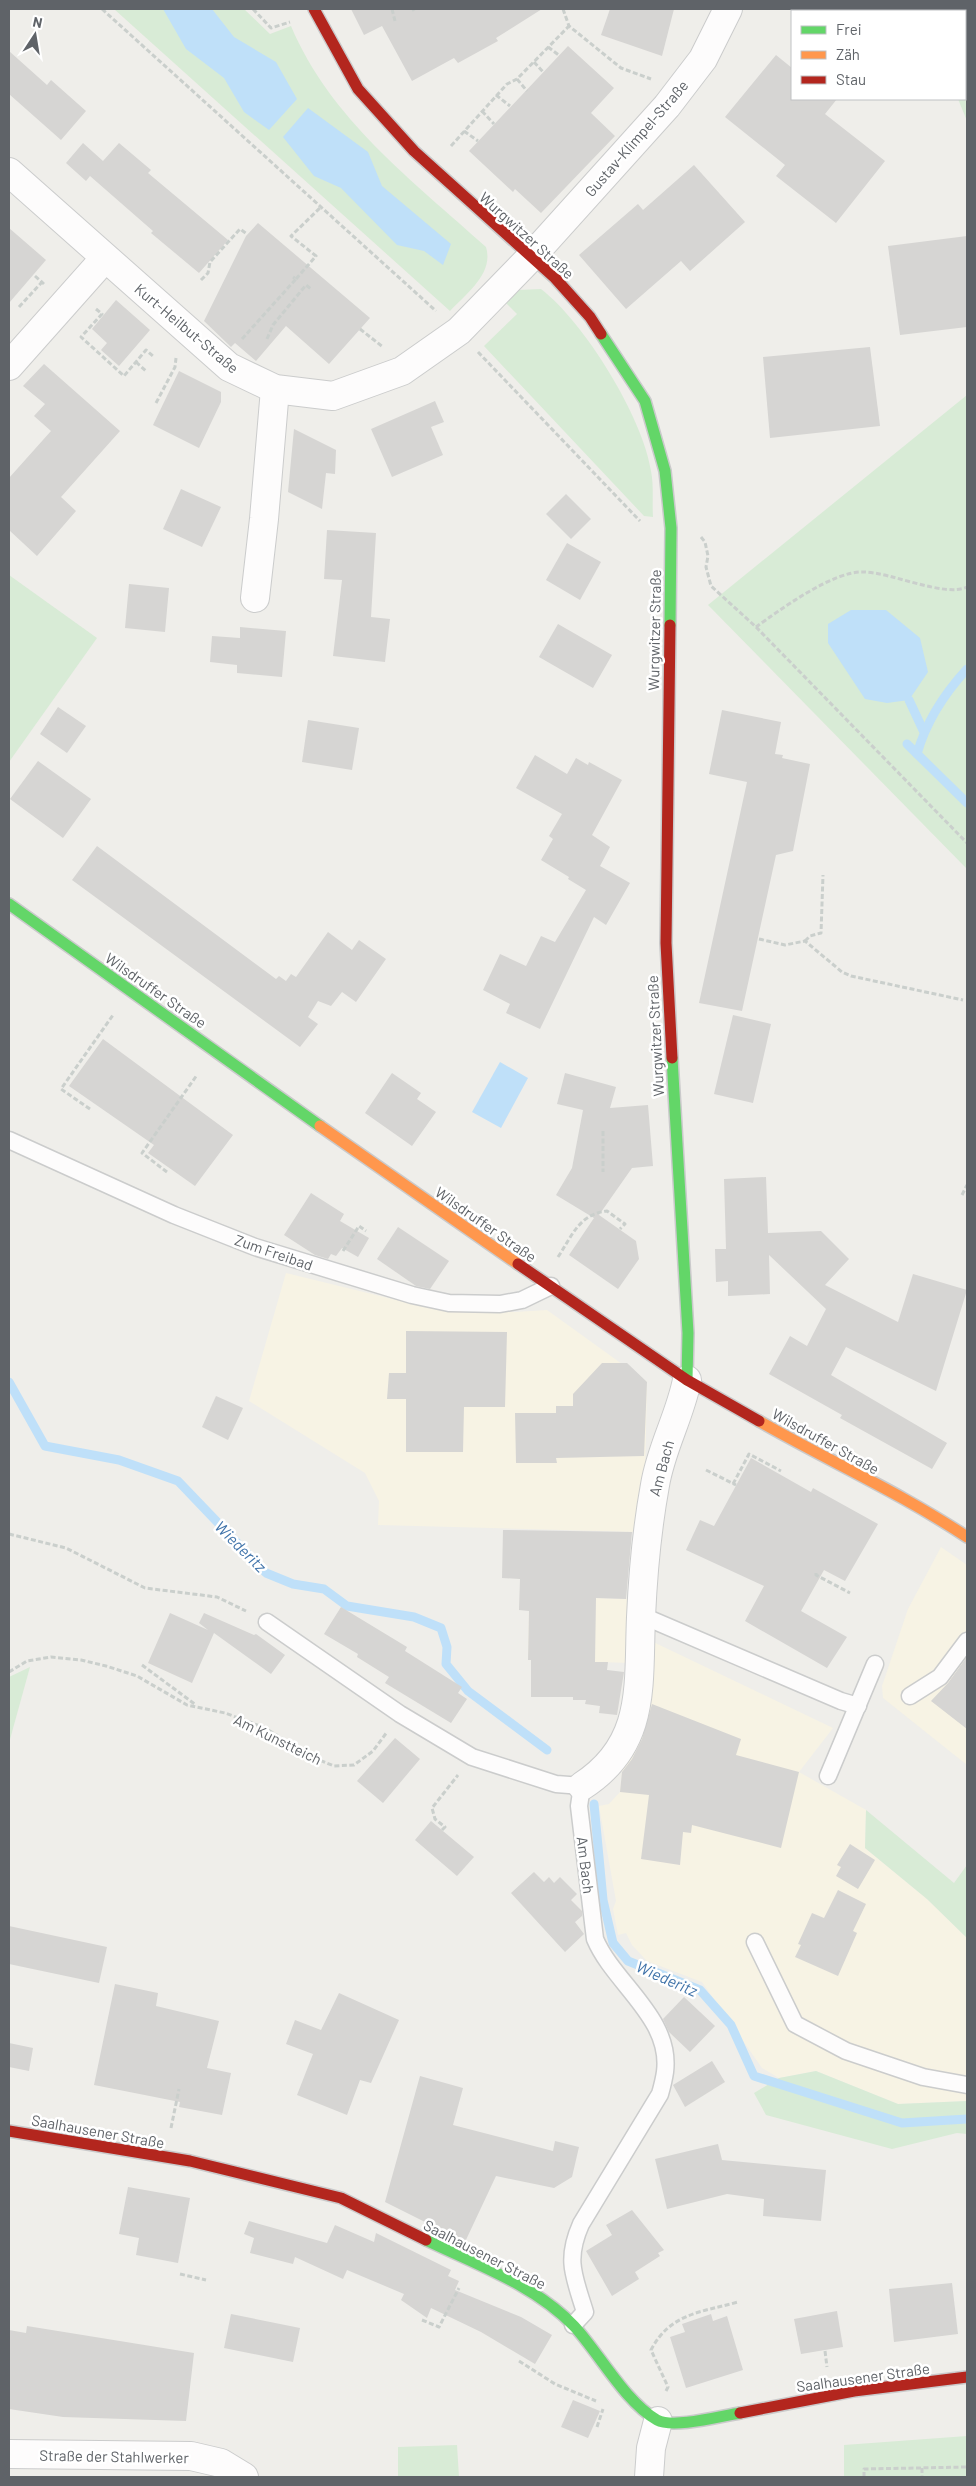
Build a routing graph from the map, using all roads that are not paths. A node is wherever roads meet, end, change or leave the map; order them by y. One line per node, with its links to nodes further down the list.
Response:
1 (314, 9): 5 (street, Wurgwitzer Straße)
2 (728, 9): 5 (street, Gustav-Klimpel-Straße)
3 (9, 172): 4 (street, Kurt-Heilbut-Straße)
4 (105, 258): 6 (street); 7 (street, Kurt-Heilbut-Straße)
5 (530, 258): 7 (street, Kurt-Heilbut-Straße); 12 (street, Wurgwitzer Straße)
6 (9, 366)
7 (275, 389): 8 (street)
8 (255, 598)
9 (9, 904): 11 (street, Wilsdruffer Straße)
10 (9, 1140): 11 (lane, Zum Freibad)
11 (551, 1286): 12 (street, Wilsdruffer Straße)
12 (687, 1380): 13 (street, Wilsdruffer Straße); 21 (street, Am Bach)
13 (967, 1537)
14 (650, 1619): 19 (lane)
15 (267, 1622): 21 (lane)
16 (967, 1641): 18 (lane)
17 (875, 1664): 19 (lane)
18 (910, 1696)
19 (858, 1706): 20 (lane)
20 (828, 1776)
21 (582, 1786): 25 (lane, Am Bach)
22 (756, 1942): 23 (lane)
23 (967, 2085)
24 (9, 2131): 25 (street, Saalhausener Straße)
25 (573, 2325): 27 (street, Saalhausener Straße)
26 (967, 2377): 27 (street, Saalhausener Straße)
27 (658, 2421): 30 (street)
28 (9, 2454): 29 (street, Straße der Stahlwerker)
29 (244, 2477)
30 (648, 2477)

